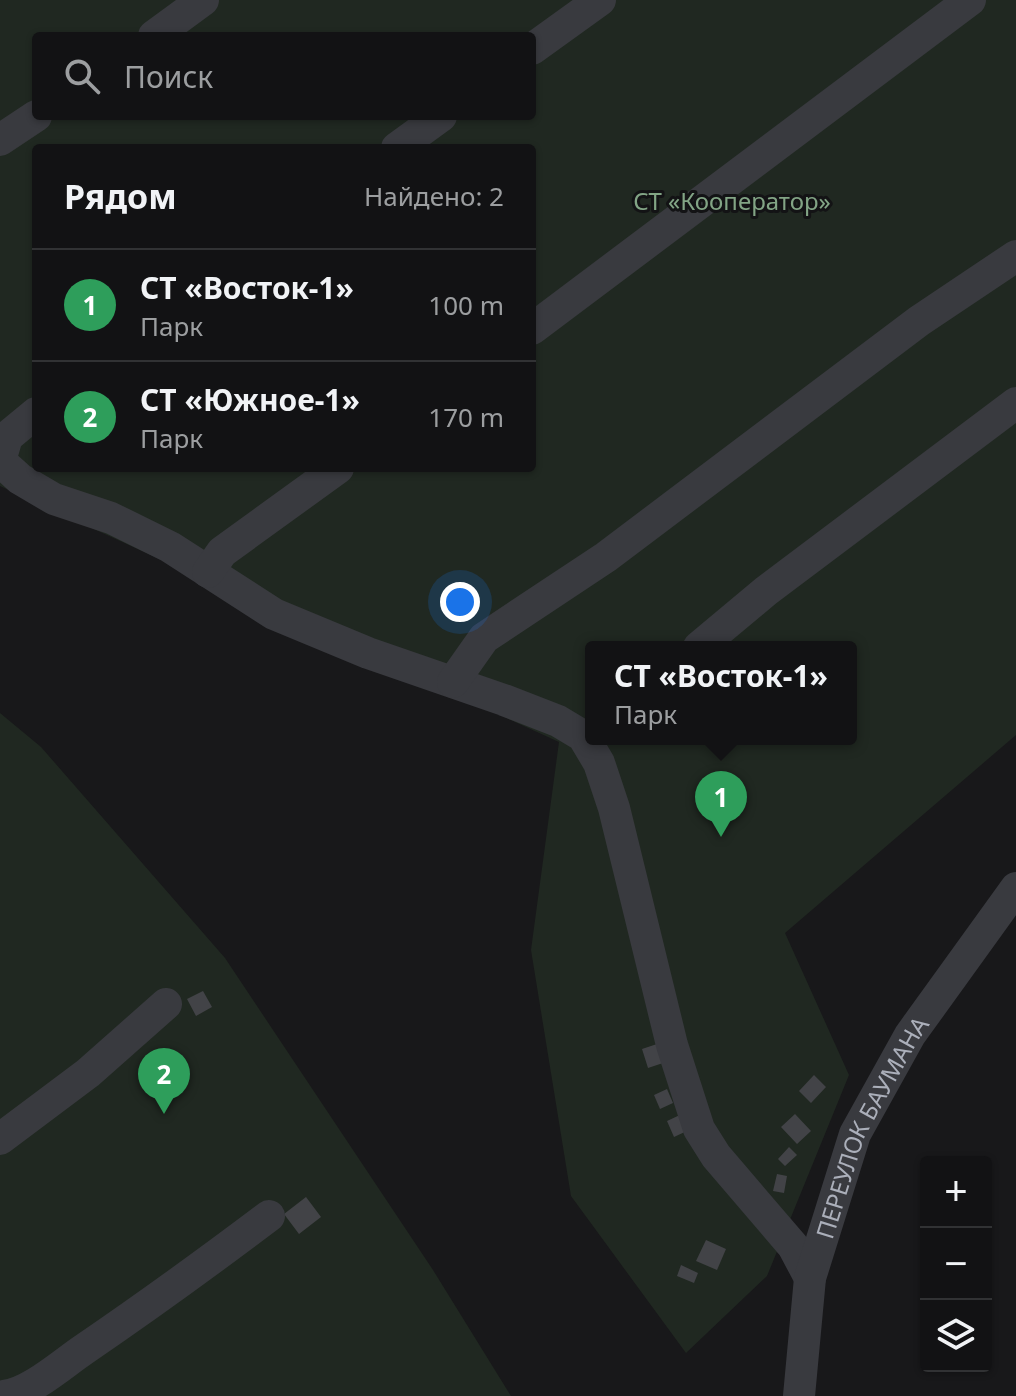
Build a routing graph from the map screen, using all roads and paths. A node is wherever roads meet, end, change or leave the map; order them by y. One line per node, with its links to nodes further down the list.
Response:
1 (203, 0): 4 (street)
2 (600, 0): 5 (street)
3 (970, 0): 11 (street)
4 (159, 32)
5 (536, 46)
6 (32, 119): 8 (street)
7 (436, 120): 9 (street)
8 (0, 140)
9 (402, 144)
10 (1016, 256): 18 (street)
11 (536, 326)
12 (1016, 403): 17 (street)
13 (32, 416): 14 (street)
14 (0, 461): 16 (street)
15 (332, 472): 16 (street)
16 (208, 572): 18 (street)
17 (706, 641)
18 (453, 682): 19 (street)
19 (585, 733)
20 (592, 745): 25 (street)
21 (1016, 888): 25 (street, ПЕРЕУЛОК БАУМАНА)
22 (166, 1004): 23 (street)
23 (0, 1139)
24 (269, 1216): 26 (street)
25 (810, 1278): 27 (street, ПЕРЕУЛОК БАУМАНА)
26 (4, 1396)
27 (799, 1396)

